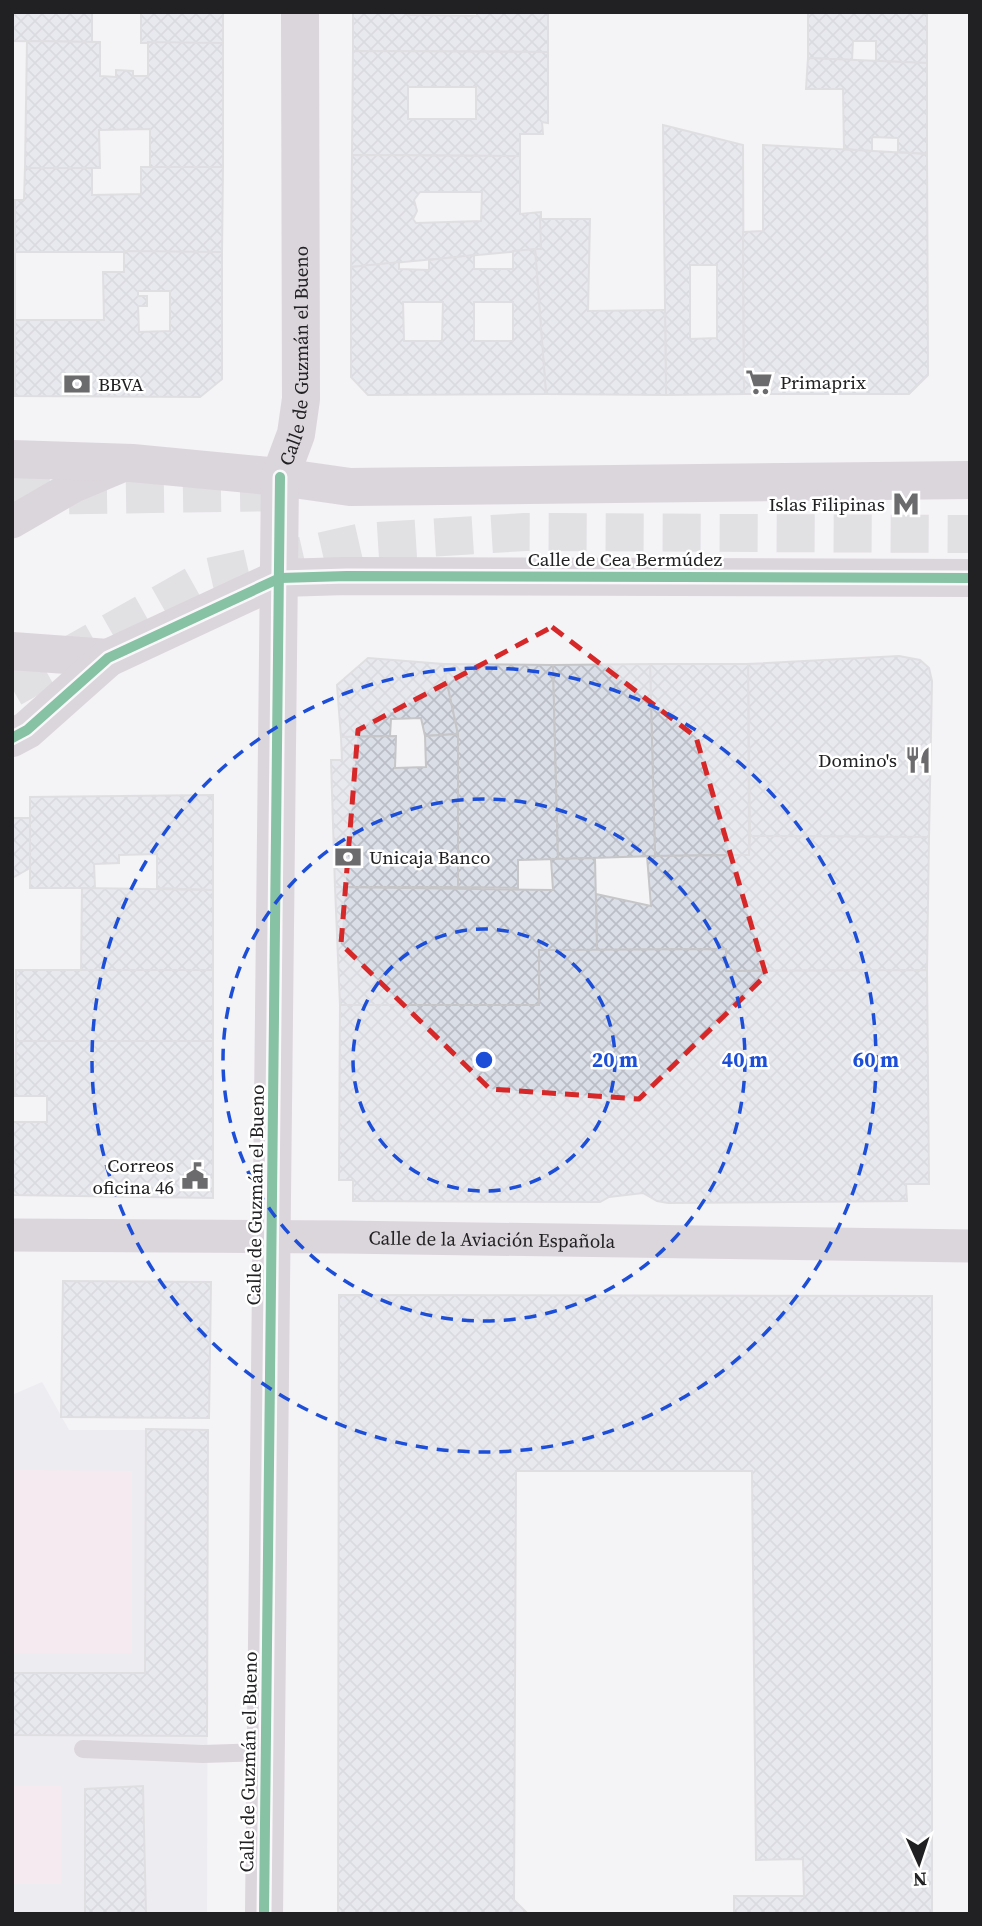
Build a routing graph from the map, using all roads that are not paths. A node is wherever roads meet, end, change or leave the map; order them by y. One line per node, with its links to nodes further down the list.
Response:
1 (300, 12): 4 (street, Calle de Guzmán el Bueno)
2 (12, 459): 3 (street)
3 (132, 463): 4 (street); 6 (street)
4 (281, 477): 5 (street); 7 (street, Calle de Guzmán el Bueno)
5 (970, 480)
6 (12, 522)
7 (280, 578): 8 (street, Calle de Cea Bermúdez); 10 (street); 13 (street, Calle de Guzmán el Bueno)
8 (970, 578)
9 (12, 651): 10 (street)
10 (107, 658): 11 (street)
11 (12, 738)
12 (12, 1235): 13 (street, Calle de la Aviación Española)
13 (272, 1236): 14 (street, Calle de la Aviación Española); 16 (street, Calle de Guzmán el Bueno)
14 (970, 1246)
15 (83, 1749): 16 (lane)
16 (266, 1752): 17 (street, Calle de Guzmán el Bueno)
17 (264, 1914)

